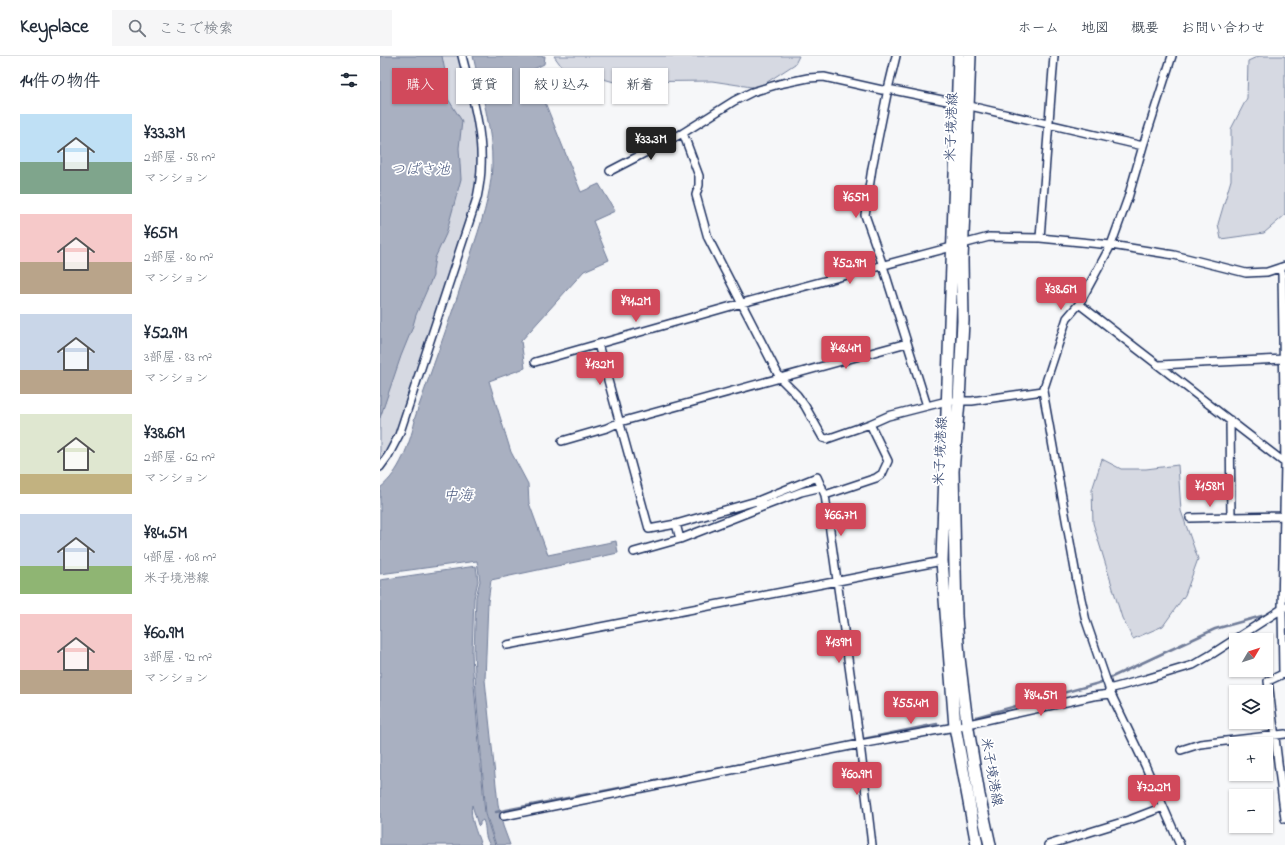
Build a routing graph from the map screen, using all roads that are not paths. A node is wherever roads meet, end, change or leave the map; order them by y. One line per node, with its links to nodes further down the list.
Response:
1 (462, 56): 37 (street)
2 (896, 56): 7 (street)
3 (958, 56): 8 (main road, 米子境港線)
4 (970, 56): 9 (main road, 米子境港線)
5 (1054, 56): 10 (street)
6 (1172, 56): 12 (street)
7 (888, 89): 8 (street); 11 (street); 17 (street)
8 (957, 103): 9 (street); 16 (main road, 米子境港線)
9 (968, 106): 10 (street); 16 (main road, 米子境港線)
10 (1049, 124): 12 (street); 14 (street)
11 (683, 133): 13 (street); 19 (street)
12 (1143, 146): 15 (street)
13 (610, 171)
14 (1040, 238): 15 (street); 16 (street)
15 (1111, 245): 18 (street); 20 (street)
16 (958, 246): 17 (street); 29 (main road, 米子境港線); 30 (main road, 米子境港線)
17 (882, 266): 19 (street); 22 (street)
18 (1282, 267): 21 (street)
19 (742, 303): 23 (street); 27 (street)
20 (1079, 304): 26 (street); 28 (street)
21 (1284, 307): 24 (street)
22 (907, 343): 27 (street); 31 (street)
23 (598, 344): 25 (street); 33 (street)
24 (1284, 361): 26 (street); 36 (street)
25 (535, 362)
26 (1159, 365): 32 (street)
27 (780, 378): 33 (street); 34 (street)
28 (1043, 391): 30 (street); 51 (street)
29 (947, 401): 30 (street); 31 (street); 47 (main road, 米子境港線)
30 (959, 402): 52 (main road, 米子境港線)
31 (927, 406): 34 (street)
32 (1230, 420): 36 (street); 42 (street)
33 (620, 422): 35 (street); 44 (street)
34 (870, 424): 39 (street)
35 (562, 441)
36 (1285, 462): 41 (street)
37 (380, 467)
38 (822, 487): 39 (street); 40 (street); 40 (street)
39 (825, 495): 48 (street)
40 (761, 503): 44 (street); 45 (street)
41 (1284, 516): 42 (street); 49 (street)
42 (1231, 517): 43 (street)
43 (1190, 518)
44 (676, 524): 45 (street)
45 (680, 539): 46 (street)
46 (634, 552)
47 (942, 561): 48 (street); 53 (main road, 米子境港線)
48 (838, 582): 50 (street); 56 (street)
49 (1283, 608): 51 (street); 55 (street)
50 (507, 645)
51 (1110, 691): 52 (street); 58 (street)
52 (967, 724): 53 (street); 63 (main road, 米子境港線)
53 (955, 727): 56 (street); 62 (main road, 米子境港線)
54 (1285, 734): 55 (street)
55 (1274, 735): 57 (street); 60 (street)
56 (860, 744): 59 (street); 61 (street)
57 (1181, 750)
58 (1164, 808): 64 (street); 65 (street)
59 (504, 816)
60 (1285, 819)
61 (872, 845)
62 (977, 845)
63 (990, 845)
64 (1048, 845)
65 (1180, 845)

